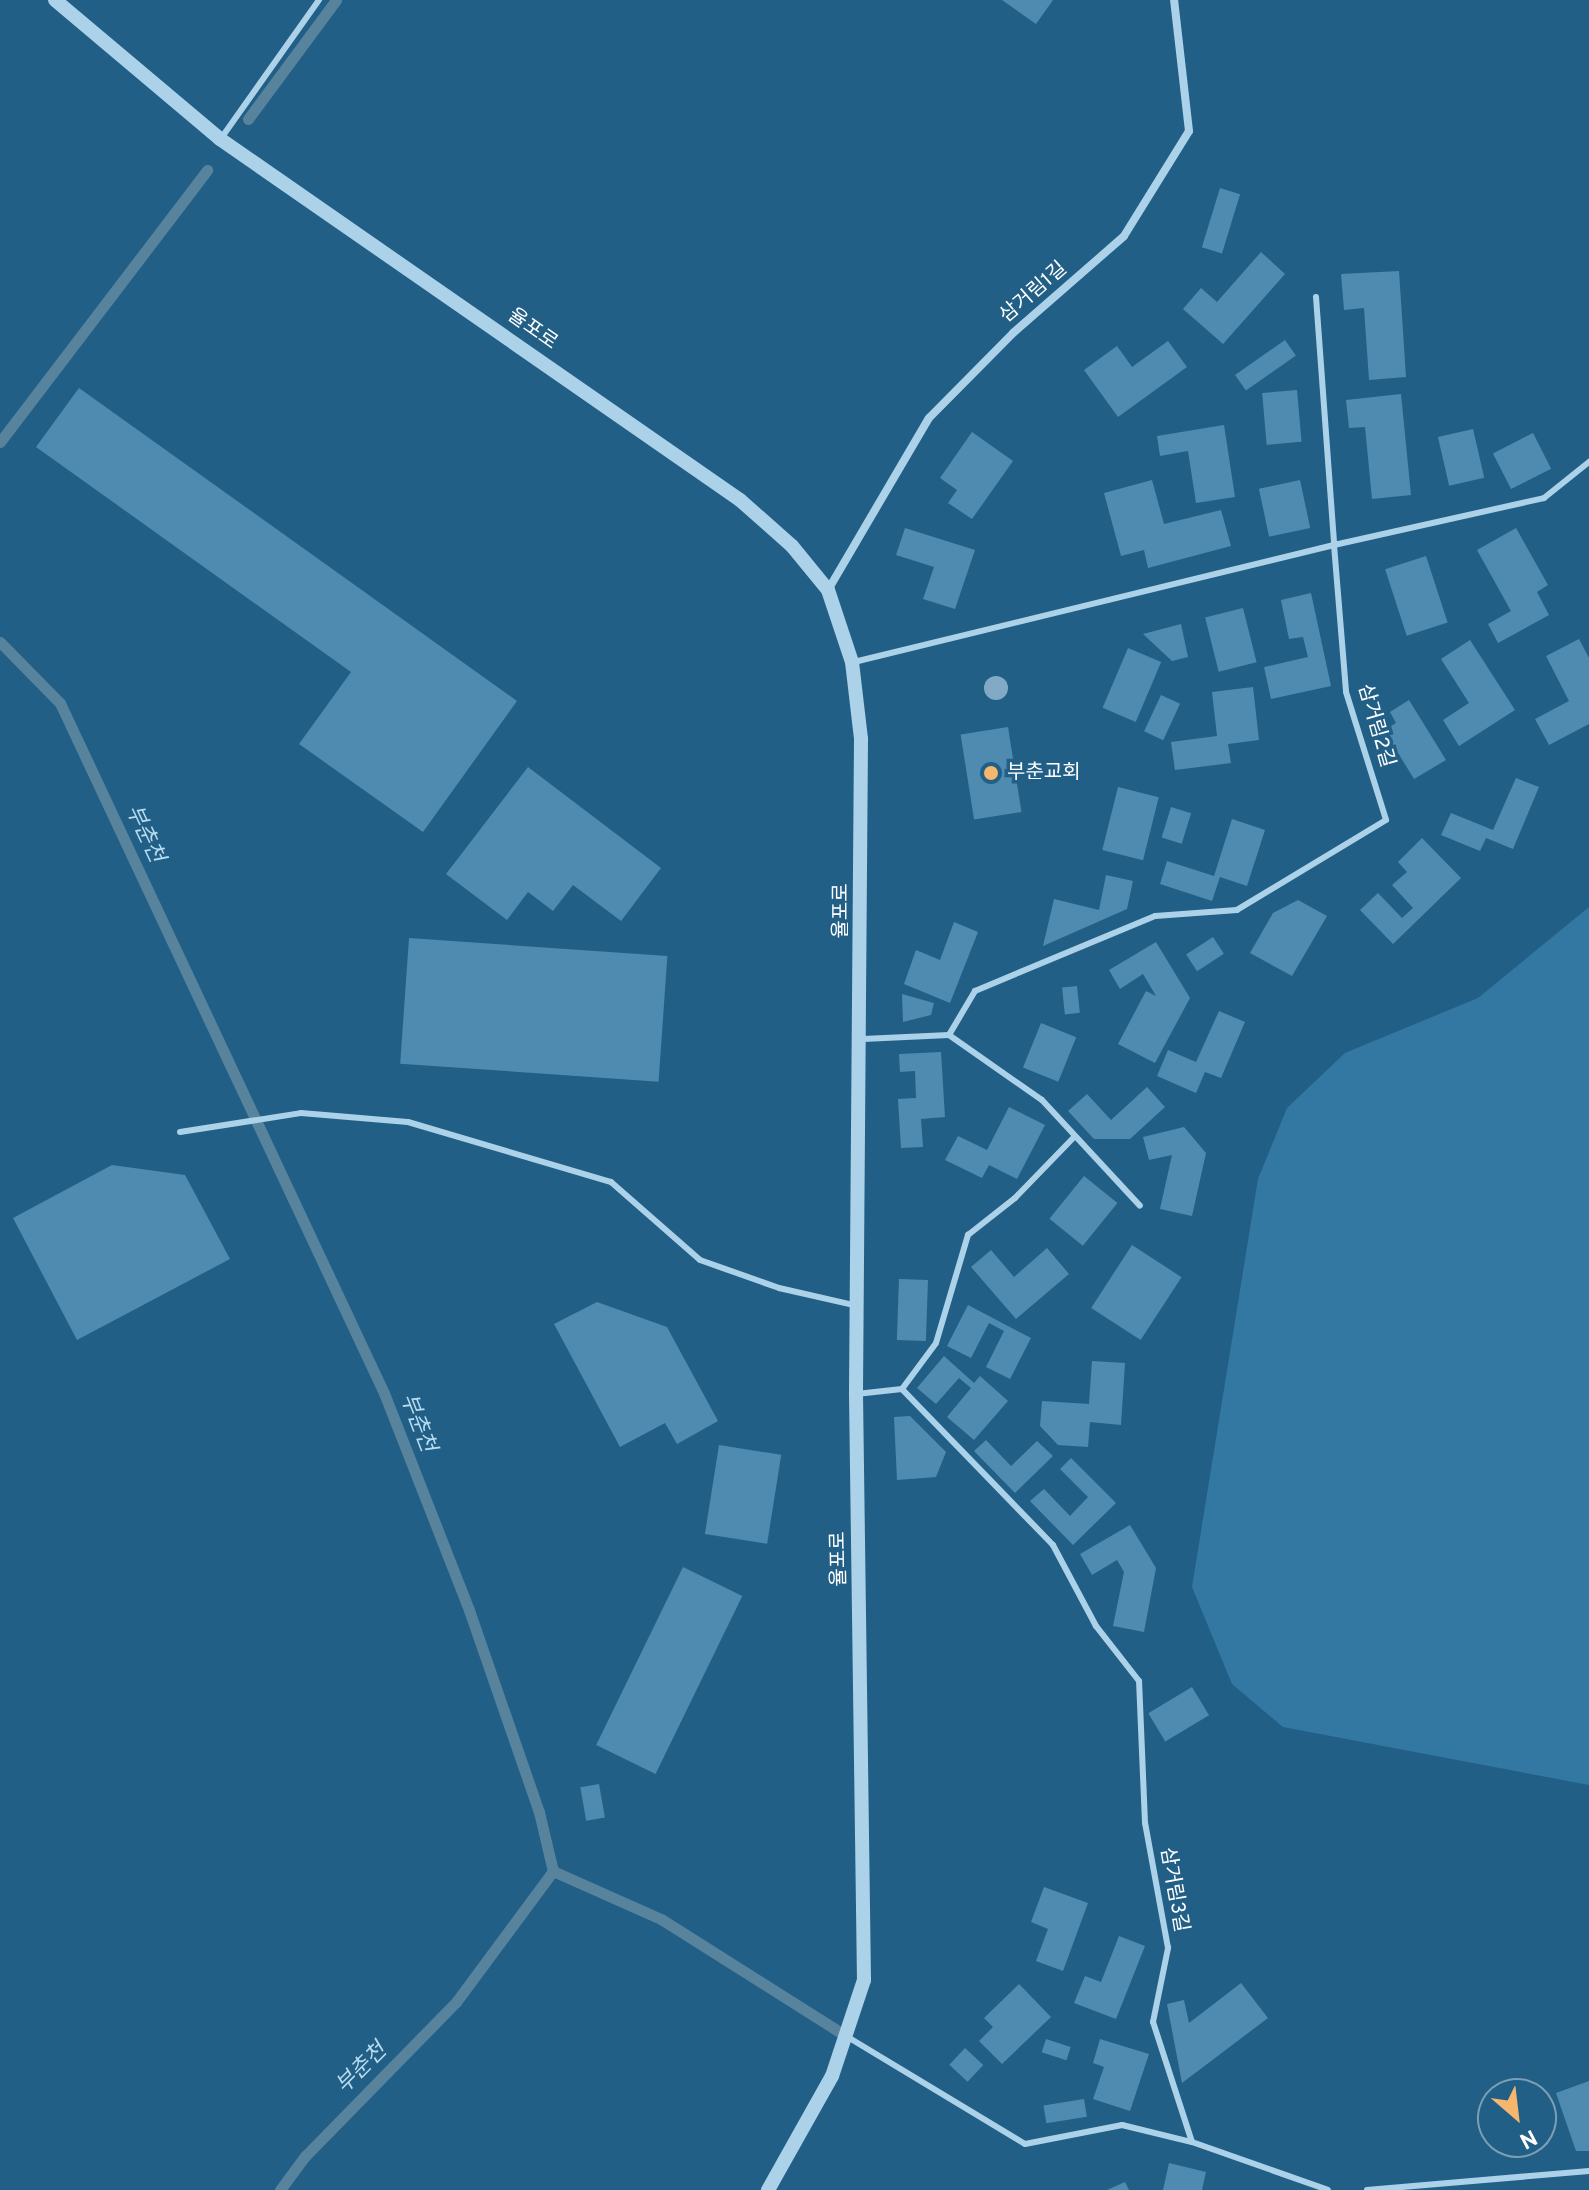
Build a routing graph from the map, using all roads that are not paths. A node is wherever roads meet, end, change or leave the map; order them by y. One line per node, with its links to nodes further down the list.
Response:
1 (55, 0): 4 (street, 율포로)
2 (319, 0): 4 (lane)
3 (1174, 0): 8 (street, 삼거림1길)
4 (220, 139): 8 (street, 율포로)
5 (1316, 297): 7 (lane)
6 (1589, 462): 7 (lane)
7 (1334, 545): 9 (lane); 10 (lane, 삼거림2길)
8 (828, 590): 9 (street, 율포로)
9 (852, 662): 11 (street, 율포로)
10 (949, 1035): 11 (lane); 13 (lane)
11 (863, 1039): 15 (street, 율포로)
12 (180, 1132): 15 (lane)
13 (1075, 1136): 14 (lane); 16 (lane)
14 (1140, 1206)
15 (858, 1306): 17 (street, 율포로)
16 (902, 1389): 17 (lane); 19 (lane, 삼거림3길)
17 (856, 1394): 18 (street, 율포로)
18 (846, 2036): 19 (lane); 21 (street, 율포로)
19 (1192, 2142): 22 (lane)
20 (1589, 2171): 23 (lane)
21 (768, 2190)
22 (1328, 2190)
23 (1367, 2190)

